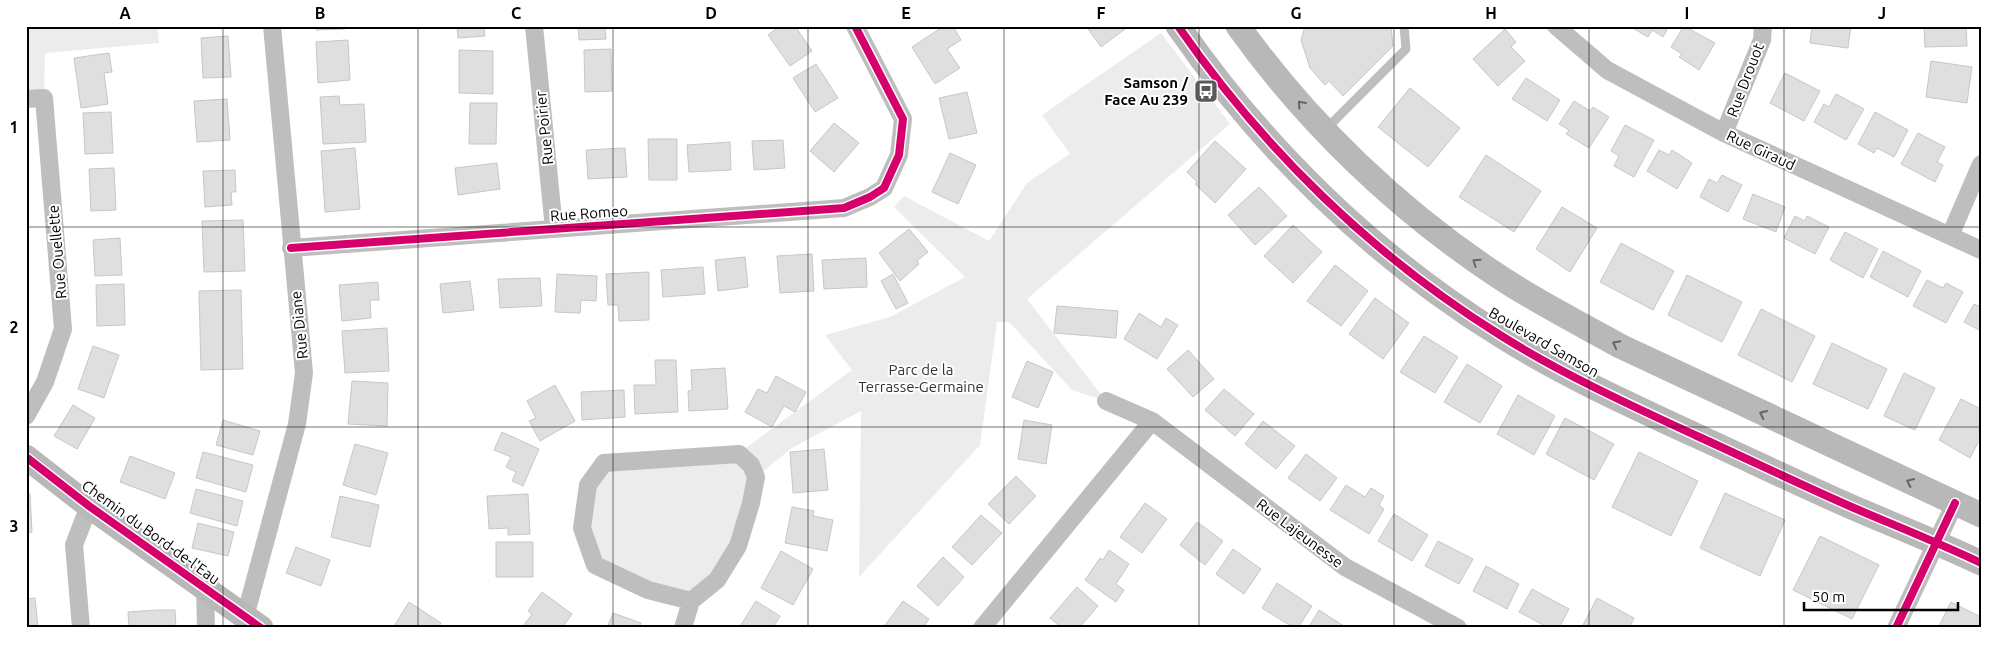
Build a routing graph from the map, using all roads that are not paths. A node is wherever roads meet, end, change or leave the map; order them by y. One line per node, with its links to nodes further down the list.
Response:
1 (272, 26): 15 (street, Rue Diane)
2 (534, 26): 13 (street, Rue Poirier)
3 (855, 26): 13 (street, Rue Romeo)
4 (1178, 26): 24 (street, Boulevard Samson)
5 (1404, 26): 10 (lane)
6 (1556, 26): 11 (street, Rue Giraud)
7 (1763, 26): 11 (street, Rue Drouot)
8 (1244, 28): 10 (street, one-way to 8)
9 (26, 99): 18 (street, Rue Ouellette)
10 (1325, 130): 21 (street, one-way to 10)
11 (1724, 133): 14 (street, Rue Giraud)
12 (1981, 164): 14 (street)
13 (554, 229): 15 (street, Rue Romeo)
14 (1950, 236): 16 (street, Rue Giraud)
15 (291, 248): 28 (street, Rue Diane)
16 (1981, 250)
17 (1106, 400): 19 (street, Rue Lajeunesse)
18 (26, 416)
19 (1152, 421): 32 (street); 33 (street, Rue Lajeunesse)
20 (26, 456): 22 (street, Chemin du Bord-de-l'Eau)
21 (1955, 503): 23 (street); 24 (street)
22 (89, 506): 26 (street, Chemin du Bord-de-l'Eau); 29 (street)
23 (1981, 515)
24 (1936, 542): 25 (street, Boulevard Samson); 34 (street)
25 (1981, 563)
26 (205, 588): 28 (street, Chemin du Bord-de-l'Eau); 30 (street)
27 (691, 601): 27 (street); 31 (street)
28 (253, 622)
29 (81, 628)
30 (206, 628)
31 (683, 628)
32 (982, 628)
33 (1458, 628)
34 (1896, 628)

